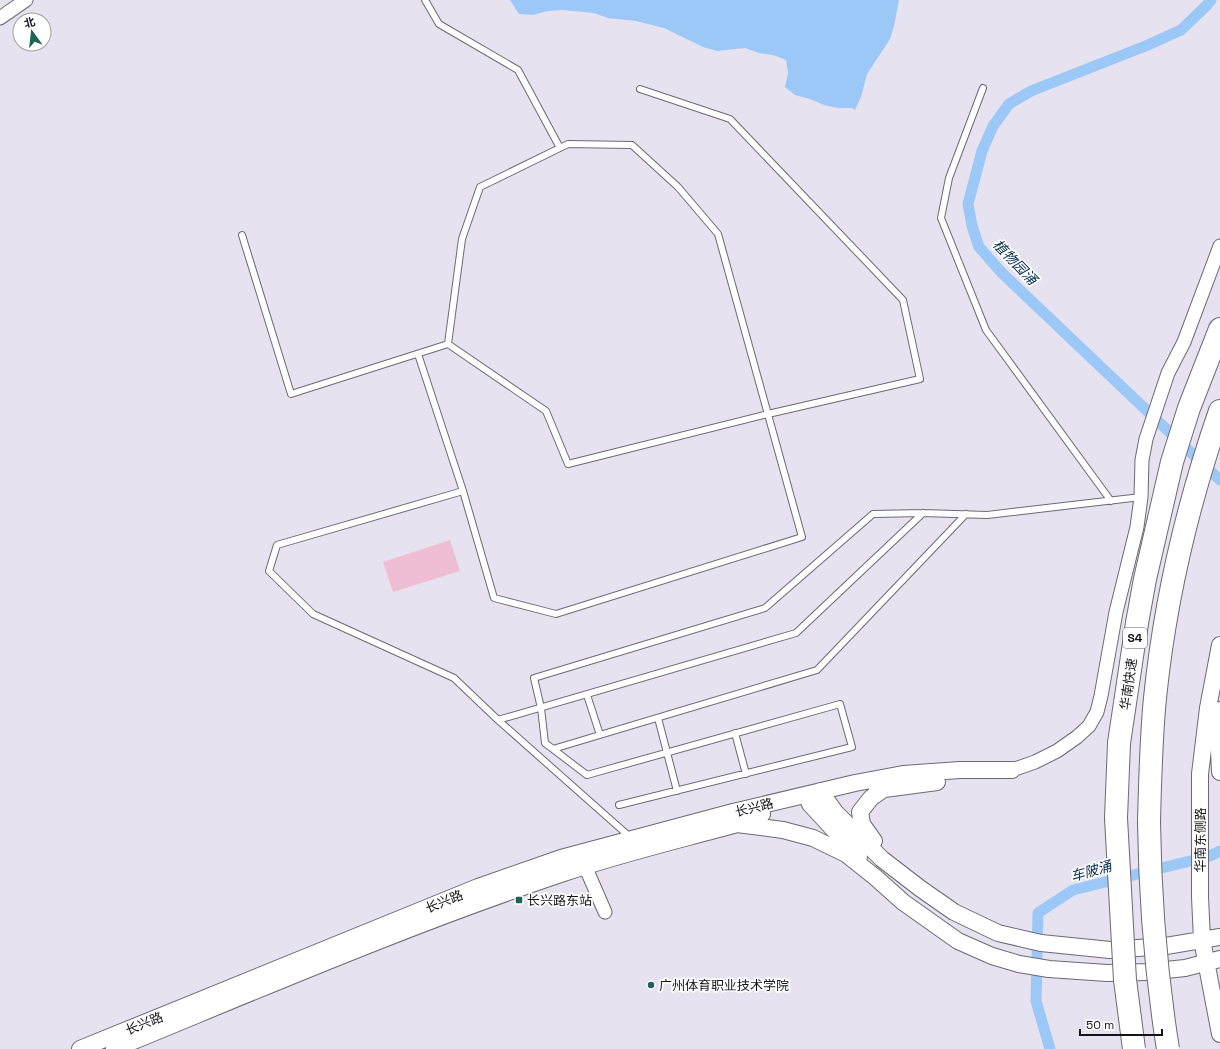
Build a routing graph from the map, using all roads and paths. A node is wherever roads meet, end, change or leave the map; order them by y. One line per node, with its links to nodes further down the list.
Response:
1 (26, 0): 3 (street)
2 (425, 0): 6 (lane)
3 (0, 18)
4 (983, 88): 16 (lane)
5 (640, 89): 13 (lane)
6 (560, 148): 10 (lane); 13 (lane)
7 (242, 235): 11 (lane)
8 (1220, 246): 15 (street)
9 (1220, 329): 48 (highway, 华南快速 / S4, bridge)
10 (448, 344): 11 (lane); 13 (lane)
11 (418, 354): 14 (lane)
12 (1220, 411): 49 (highway, S4, bridge)
13 (768, 414): 14 (lane)
14 (463, 490): 24 (lane)
15 (1141, 498): 16 (lane); 29 (street)
16 (1111, 501): 18 (lane)
17 (923, 513): 18 (lane); 20 (lane); 21 (lane)
18 (966, 514): 23 (lane)
19 (1220, 645): 43 (street, 华南东侧路)
20 (587, 695): 21 (lane); 26 (lane)
21 (540, 708): 24 (lane); 27 (lane)
22 (1220, 710): 30 (street)
23 (658, 718): 26 (lane); 28 (lane)
24 (498, 720): 37 (lane)
25 (735, 734): 28 (lane); 31 (lane); 31 (lane)
26 (600, 735): 27 (lane)
27 (553, 749): 28 (lane)
28 (666, 753): 33 (lane)
29 (1012, 770): 32 (street); 34 (street)
30 (1220, 772)
31 (746, 774): 33 (lane)
32 (885, 788): 34 (street); 38 (street)
33 (677, 791): 35 (lane)
34 (815, 797): 36 (street, 长兴路); 37 (street, 长兴路); 38 (street); 40 (street)
35 (619, 805)
36 (737, 824): 37 (street, 长兴路); 40 (street)
37 (635, 845): 39 (street, 长兴路); 46 (street, 长兴路)
38 (882, 859): 43 (street)
39 (585, 866): 41 (street); 47 (street, 长兴路)
40 (875, 877): 44 (street)
41 (606, 912)
42 (1220, 937): 43 (street)
43 (1202, 940): 44 (street, 华南东侧路)
44 (1213, 961): 45 (street, 华南东侧路)
45 (1220, 1034)
46 (80, 1049)
47 (114, 1049)
48 (1134, 1049)
49 (1168, 1049)

